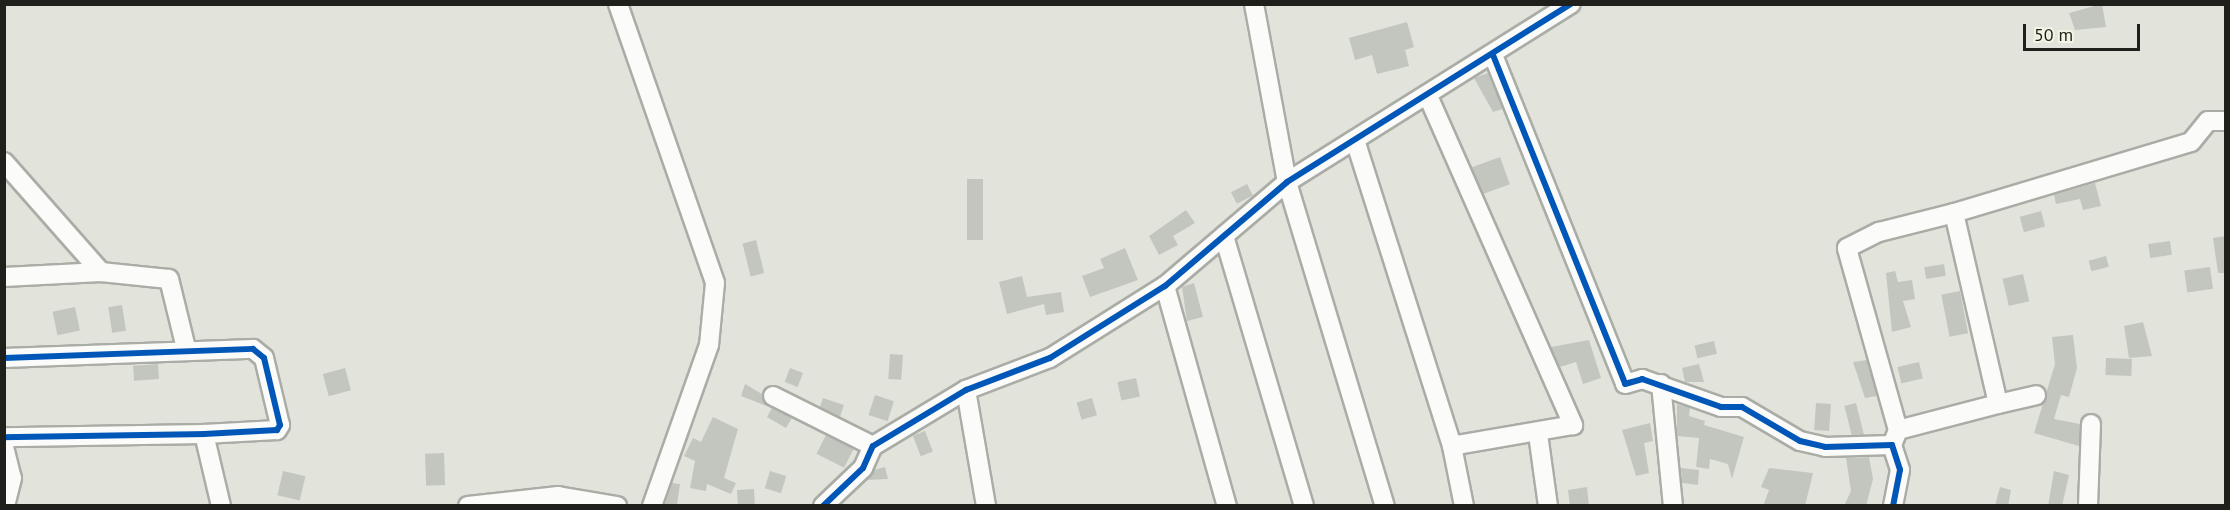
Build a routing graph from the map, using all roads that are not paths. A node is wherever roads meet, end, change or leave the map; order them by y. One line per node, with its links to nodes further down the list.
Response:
1 (618, 4): 34 (street)
2 (1254, 4): 9 (street)
3 (1571, 4): 4 (street)
4 (1492, 56): 5 (street); 17 (street)
5 (1428, 96): 7 (street); 24 (street)
6 (2226, 121): 10 (street)
7 (1355, 140): 9 (street); 28 (street)
8 (4, 162): 12 (street)
9 (1287, 182): 11 (street); 39 (street)
10 (1954, 213): 21 (street); 26 (street)
11 (1224, 236): 14 (street); 38 (street)
12 (101, 272): 13 (street); 15 (street)
13 (4, 277)
14 (1165, 286): 18 (street); 37 (street)
15 (186, 348): 16 (street); 23 (street)
16 (4, 358)
17 (1661, 384): 26 (street); 42 (street)
18 (966, 390): 27 (street); 36 (street)
19 (2036, 395): 21 (street)
20 (773, 396): 27 (street)
21 (1998, 404): 26 (street)
22 (2091, 424): 44 (street)
23 (204, 434): 25 (street); 31 (street)
24 (1538, 434): 28 (street); 41 (street)
25 (4, 436)
26 (1895, 438): 43 (street)
27 (873, 446): 35 (street)
28 (1452, 446): 40 (street)
29 (4, 447): 30 (street)
30 (5, 506)
31 (221, 506)
32 (468, 506): 33 (street)
33 (617, 506)
34 (652, 506)
35 (823, 506)
36 (986, 506)
37 (1227, 506)
38 (1304, 506)
39 (1385, 506)
40 (1464, 506)
41 (1548, 506)
42 (1673, 506)
43 (1893, 506)
44 (2088, 506)

